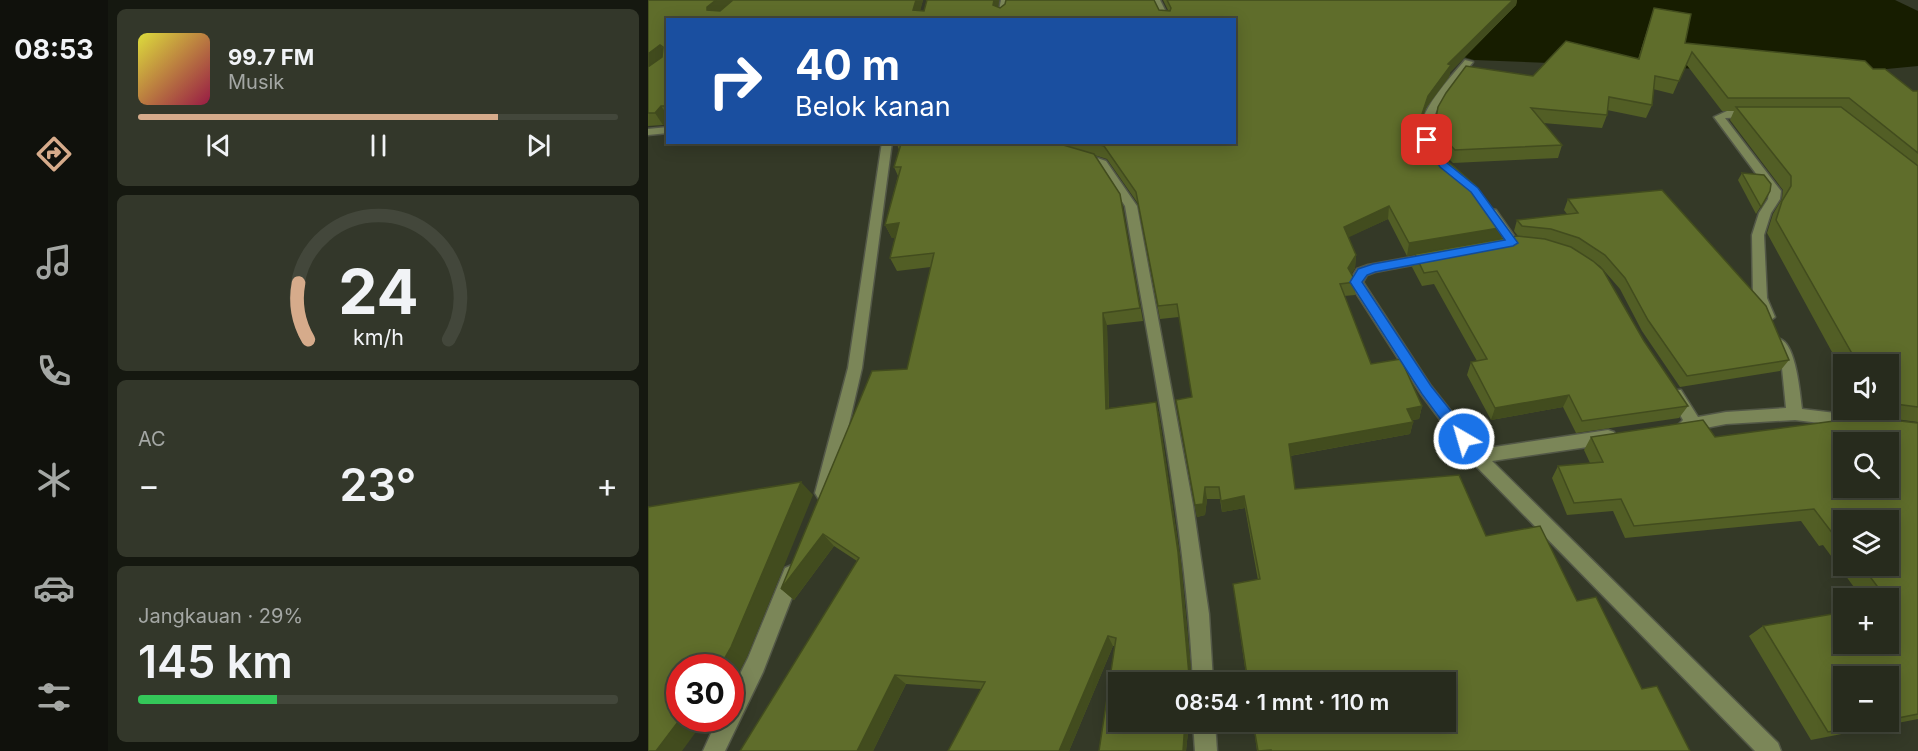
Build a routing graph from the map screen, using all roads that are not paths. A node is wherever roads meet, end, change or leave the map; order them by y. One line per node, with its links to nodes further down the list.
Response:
1 (1005, 0): 3 (street)
2 (1156, 0): 4 (street)
3 (1002, 15)
4 (1165, 18)
5 (1468, 62): 11 (street)
6 (1762, 114): 16 (street)
7 (666, 130): 8 (street)
8 (648, 132)
9 (887, 144): 22 (street)
10 (1068, 153): 24 (street)
11 (1443, 165)
12 (1486, 206): 13 (street)
13 (1514, 243)
14 (1443, 255): 21 (street)
15 (1668, 382): 18 (street)
16 (1795, 414): 17 (street); 18 (street)
17 (1877, 424)
18 (1694, 425): 19 (street)
19 (1671, 428)
20 (1625, 435): 21 (street)
21 (1477, 456): 30 (street)
22 (820, 506)
23 (799, 559): 25 (street)
24 (1202, 672)
25 (744, 689)
26 (723, 732): 28 (street)
27 (1205, 732): 29 (street)
28 (714, 751)
29 (1206, 751)
30 (1770, 751)

